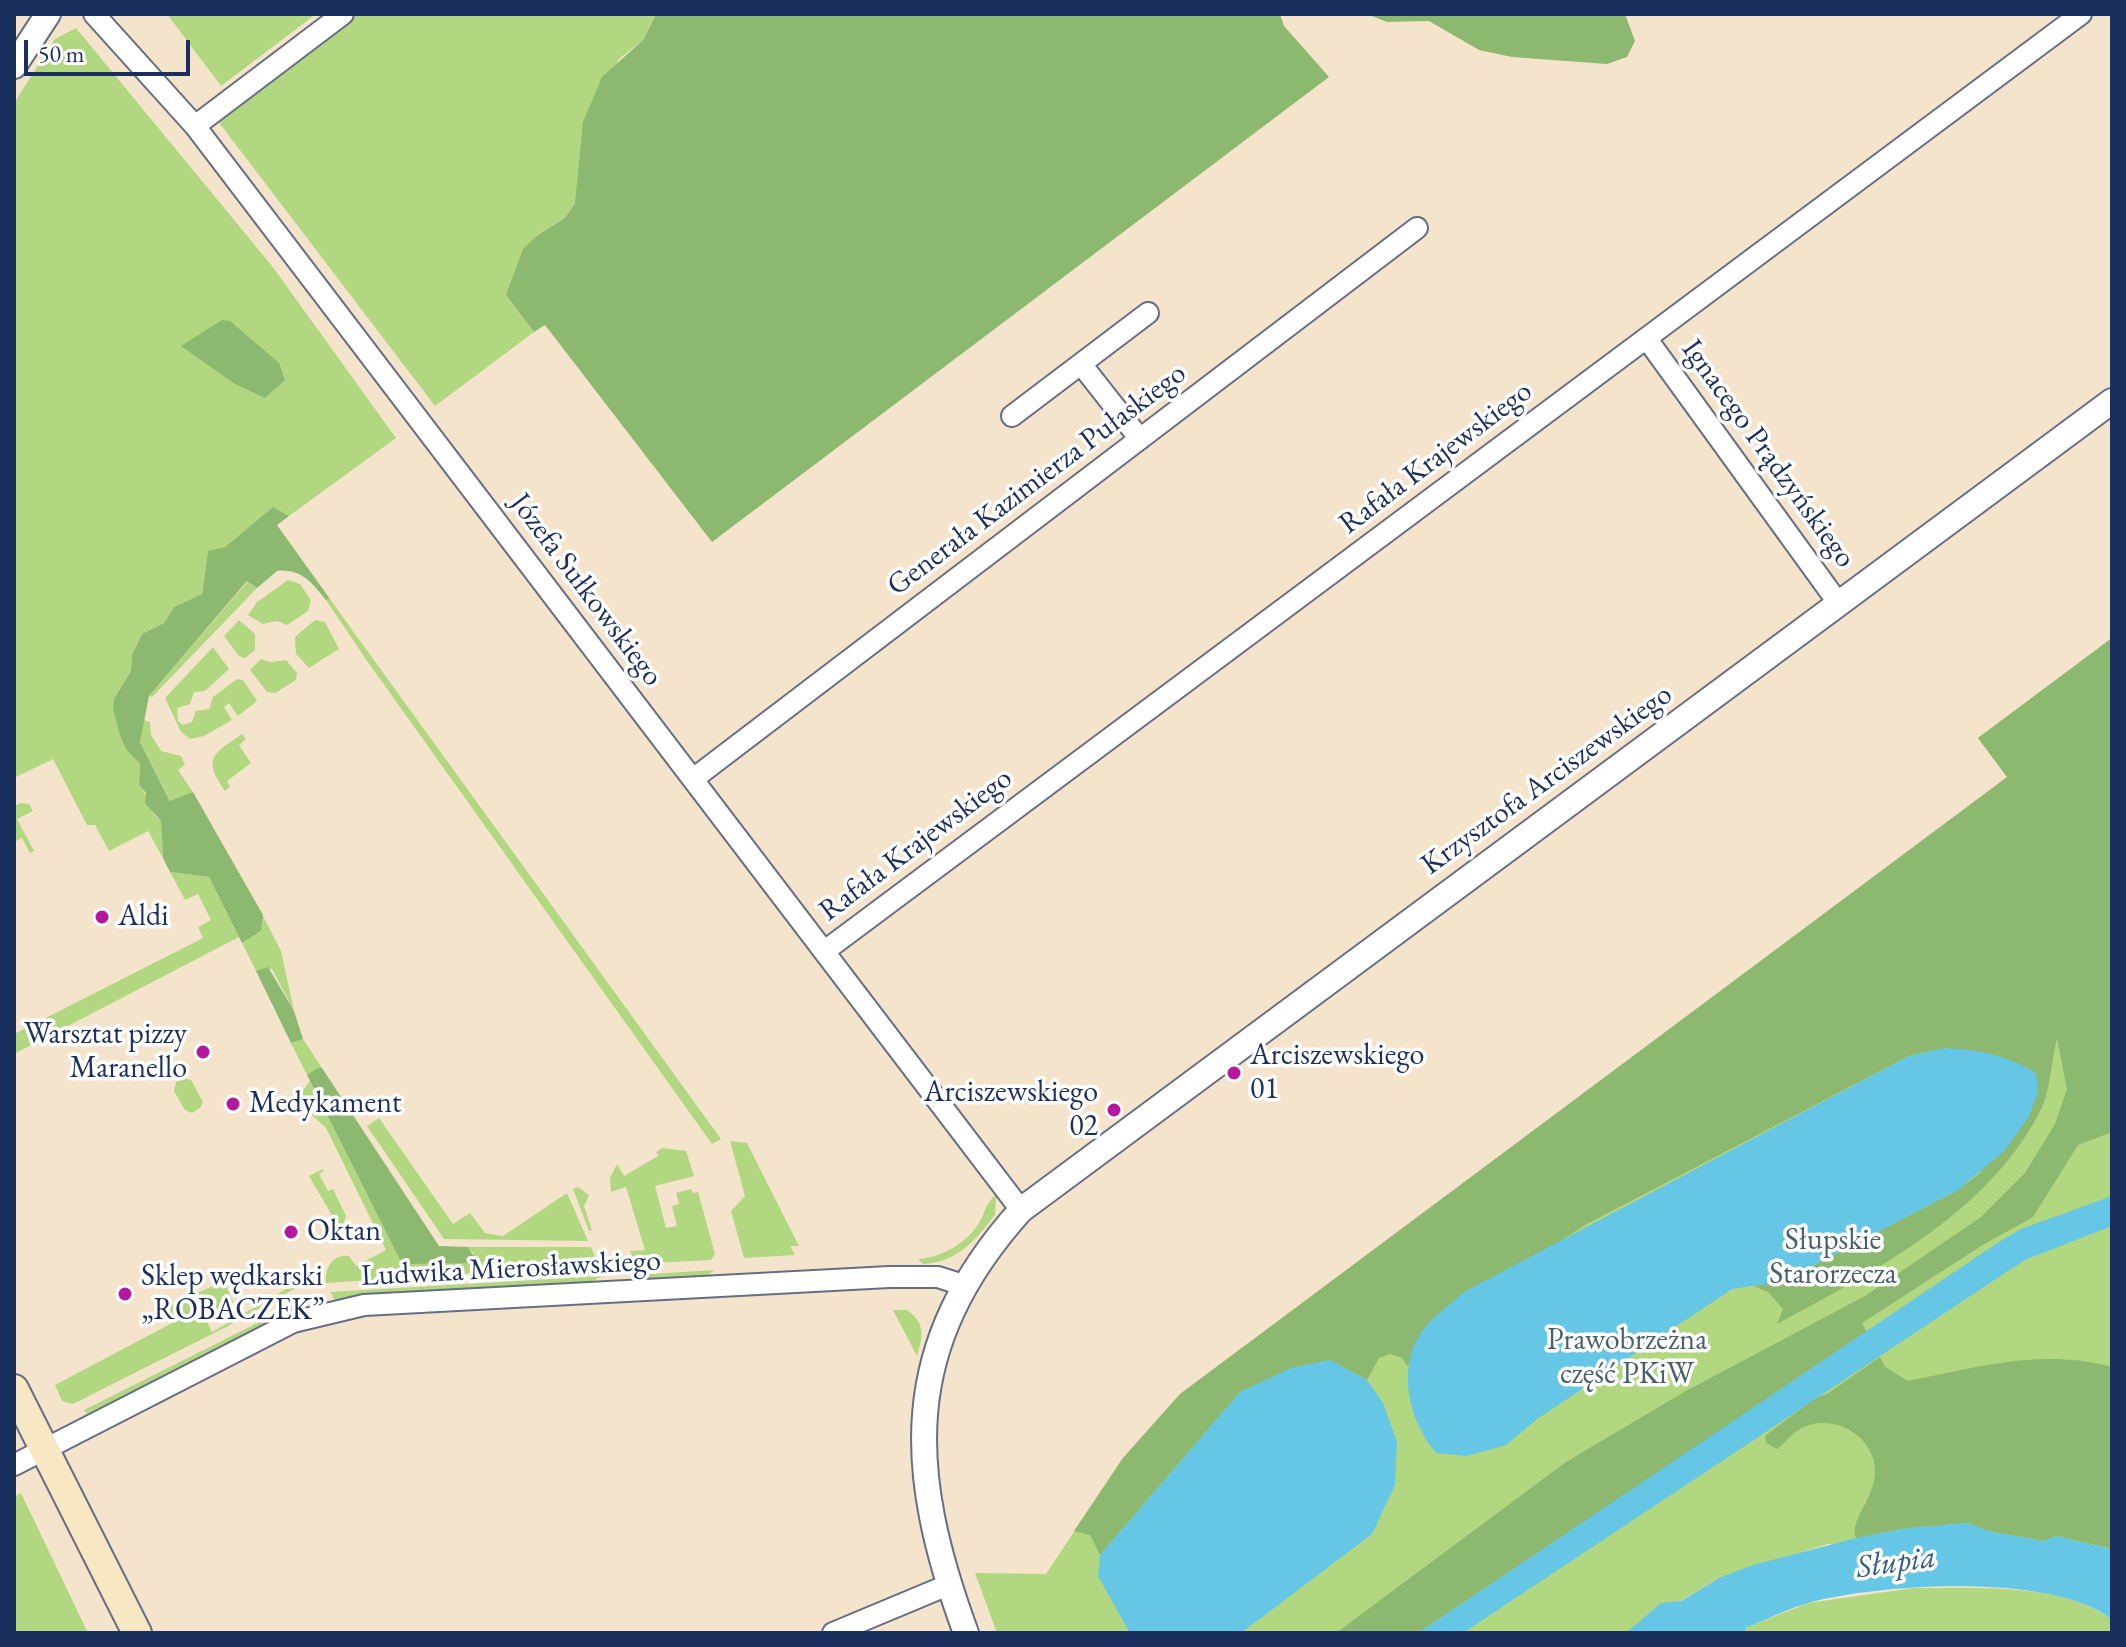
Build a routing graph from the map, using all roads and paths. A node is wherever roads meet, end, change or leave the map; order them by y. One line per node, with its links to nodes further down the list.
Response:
1 (48, 14): 5 (street)
2 (94, 14): 6 (street, Józefa Sułkowskiego)
3 (343, 14): 6 (street)
4 (2081, 14): 9 (street, Rafała Krajewskiego)
5 (14, 66)
6 (195, 126): 15 (street, Józefa Sułkowskiego)
7 (1417, 228): 13 (street, Generała Kazimierza Pułaskiego)
8 (1148, 313): 10 (street)
9 (1647, 339): 14 (street, Ignacego Prądzyńskiego); 16 (street, Rafała Krajewskiego)
10 (1081, 364): 12 (street); 13 (street)
11 (2112, 401): 14 (street, Krzysztofa Arciszewskiego)
12 (1012, 416)
13 (1140, 439): 15 (street, Generała Kazimierza Pułaskiego)
14 (1839, 604): 17 (street, Krzysztofa Arciszewskiego)
15 (693, 779): 16 (street, Józefa Sułkowskiego)
16 (826, 950): 17 (street, Józefa Sułkowskiego)
17 (1021, 1210): 18 (street, Krzysztofa Arciszewskiego)
18 (963, 1285): 20 (street, Ludwika Mierosławskiego); 22 (street, Krzysztofa Arciszewskiego)
19 (14, 1389): 20 (main road)
20 (45, 1449): 21 (street, Ludwika Mierosławskiego); 23 (main road)
21 (14, 1465)
22 (948, 1585): 24 (street); 25 (street, Krzysztofa Arciszewskiego)
23 (137, 1633)
24 (833, 1633)
25 (966, 1633)

